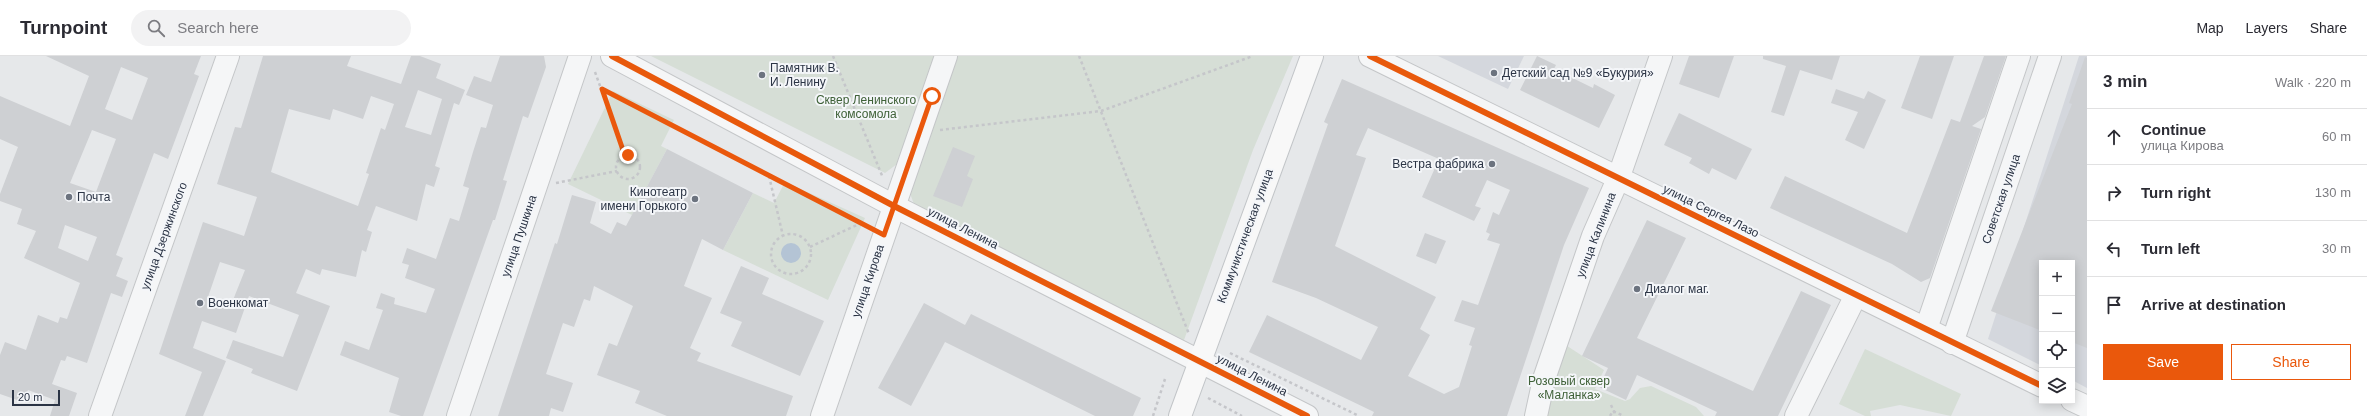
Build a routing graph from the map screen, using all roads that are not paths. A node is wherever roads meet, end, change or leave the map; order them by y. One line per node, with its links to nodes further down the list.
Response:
1 (228, 56): 19 (street, улица Дзержинского)
2 (612, 56): 11 (street, улица Ленина)
3 (946, 56): 11 (street, улица Кирова)
4 (1312, 56): 15 (main road, Коммунистическая улица)
5 (1370, 56): 10 (street, улица Сергея Лазо)
6 (1661, 56): 10 (street, улица Калинина)
7 (2019, 56): 13 (street)
8 (2050, 56): 14 (street, Советская улица)
9 (588, 63): 20 (street, улица Пушкина)
10 (1618, 179): 12 (street, улица Сергея Лазо); 24 (street, улица Калинина)
11 (894, 206): 15 (street, улица Ленина); 21 (street, улица Кирова)
12 (1856, 295): 13 (street, улица Сергея Лазо); 25 (street)
13 (1926, 329): 14 (street, улица Сергея Лазо)
14 (1952, 343): 16 (street, улица Сергея Лазо)
15 (1200, 360): 22 (main road, Коммунистическая улица); 23 (street, улица Ленина)
16 (2039, 385)
17 (2075, 401): 18 (street)
18 (2087, 407)
19 (100, 416)
20 (458, 416)
21 (822, 416)
22 (1180, 416)
23 (1307, 416)
24 (1536, 416)
25 (1796, 416)

